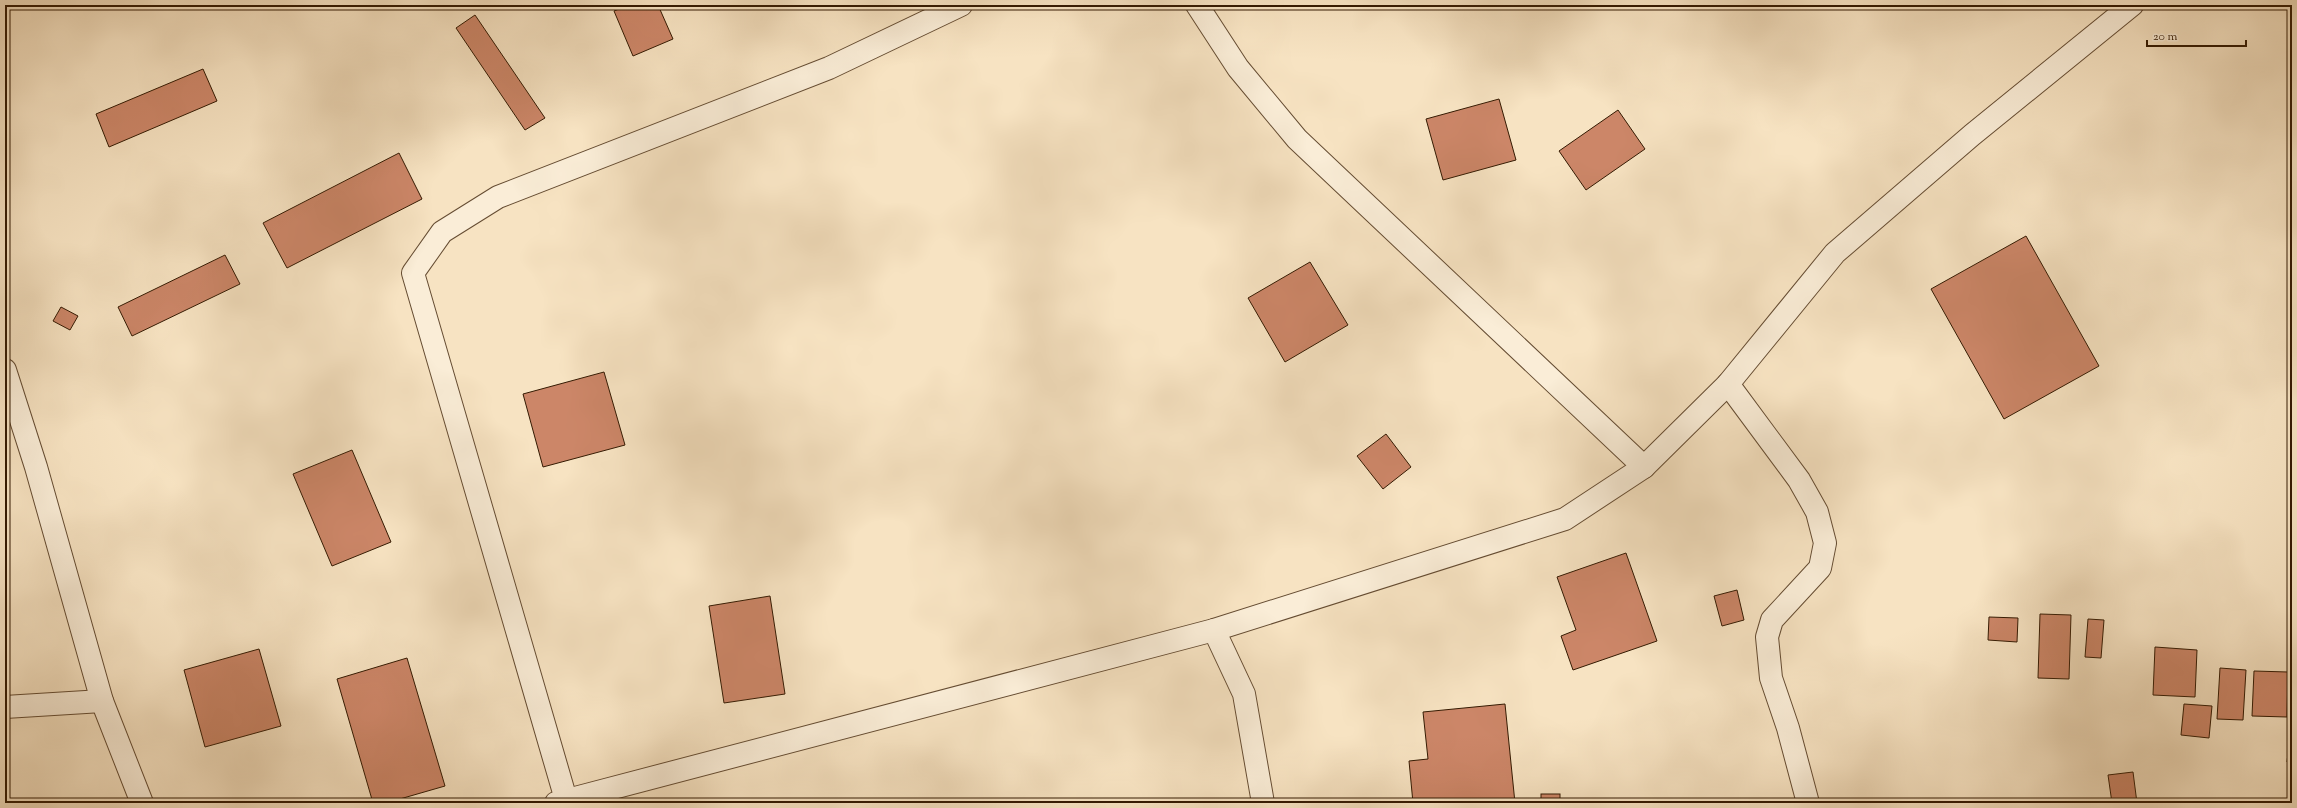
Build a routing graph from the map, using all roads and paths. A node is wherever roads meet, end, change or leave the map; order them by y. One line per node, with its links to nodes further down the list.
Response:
1 (961, 5): 10 (street)
2 (1197, 5): 6 (street)
3 (2132, 5): 5 (street)
4 (5, 370): 8 (street)
5 (1728, 384): 6 (street); 13 (street)
6 (1644, 467): 7 (street)
7 (1214, 630): 10 (street); 12 (street)
8 (102, 701): 9 (street); 11 (street)
9 (5, 707)
10 (563, 802)
11 (142, 803)
12 (1263, 803)
13 (1808, 803)

